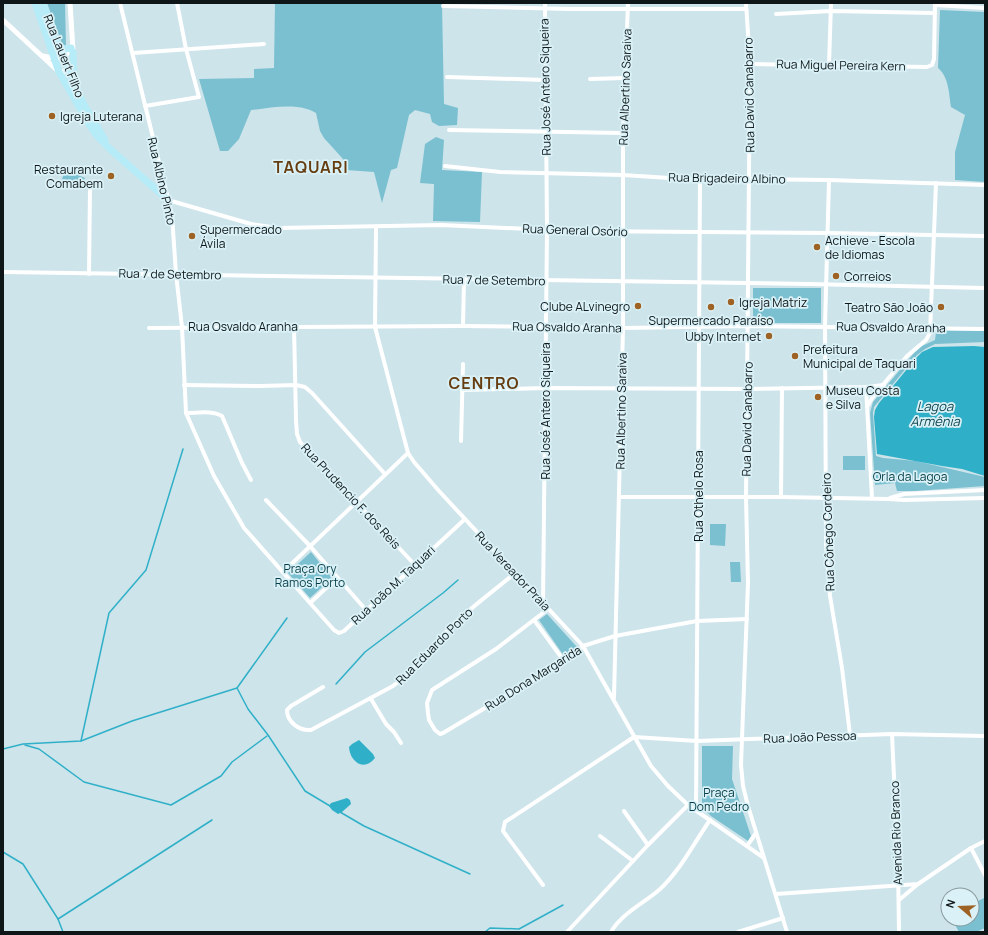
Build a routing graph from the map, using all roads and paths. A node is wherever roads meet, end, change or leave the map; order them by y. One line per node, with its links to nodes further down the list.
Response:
1 (35, 3): 20 (main road, Rua Lauert Filho)
2 (42, 3): 20 (main road, Rua Lauert Filho)
3 (70, 3): 23 (street)
4 (120, 3): 25 (street, Rua Albino Pinto)
5 (177, 3): 24 (street)
6 (545, 3): 13 (street, Rua José Antero Siqueira)
7 (628, 3): 14 (street, Rua Albertino Saraiva)
8 (746, 3): 15 (street, Rua David Canabarro)
9 (831, 3): 16 (street)
10 (935, 4): 12 (street); 17 (street)
11 (442, 6): 13 (street)
12 (985, 8)
13 (545, 9): 14 (street); 36 (street, Rua José Antero Siqueira)
14 (628, 9): 15 (street); 34 (street, Rua Albertino Saraiva)
15 (746, 9): 29 (street, Rua David Canabarro)
16 (831, 11): 17 (street); 18 (street); 30 (street)
17 (935, 13): 30 (street, Rua Miguel Pereira Kern)
18 (776, 14)
19 (3, 20): 26 (street)
20 (48, 27): 22 (main road, Rua Lauert Filho); 27 (main road, Rua Lauert Filho)
21 (264, 44): 24 (street)
22 (59, 48): 23 (main road); 28 (main road, Rua Lauert Filho)
23 (72, 49): 28 (street); 31 (street); 37 (main road)
24 (186, 49): 25 (street); 38 (street)
25 (133, 53): 38 (street, Rua Albino Pinto)
26 (43, 56): 27 (street); 32 (street)
27 (54, 58): 28 (street); 32 (main road, Rua Lauert Filho)
28 (63, 58): 31 (main road, Rua Lauert Filho)
29 (750, 64): 30 (street, Rua Miguel Pereira Kern); 45 (street, Rua David Canabarro)
30 (829, 65)
31 (68, 68): 32 (street); 37 (main road, Rua Lauert Filho)
32 (59, 72): 37 (main road, Rua Lauert Filho)
33 (447, 77): 36 (street)
34 (624, 78): 35 (street); 41 (street, Rua Albertino Saraiva)
35 (590, 79)
36 (545, 80): 40 (street, Rua José Antero Siqueira)
37 (71, 86): 51 (main road, Rua Lauert Filho)
38 (145, 106): 51 (street, Rua Albino Pinto)
39 (449, 130): 40 (street)
40 (546, 132): 41 (street); 43 (street, Rua José Antero Siqueira)
41 (623, 133): 44 (street, Rua Albertino Saraiva)
42 (445, 166): 43 (street, Rua Brigadeiro Albino)
43 (546, 173): 44 (street, Rua Brigadeiro Albino); 53 (street, Rua José Antero Siqueira)
44 (623, 175): 46 (street, Rua Brigadeiro Albino); 54 (street, Rua Albertino Saraiva)
45 (749, 179): 46 (street, Rua Brigadeiro Albino); 47 (street, Rua Brigadeiro Albino); 56 (street, Rua David Canabarro)
46 (700, 180): 55 (street, Rua Othelo Rosa)
47 (829, 180): 48 (street, Rua Brigadeiro Albino); 57 (street, Rua Cônego Cordeiro)
48 (936, 183): 49 (street, Rua Brigadeiro Albino); 58 (street)
49 (985, 185)
50 (90, 189): 61 (street)
51 (168, 200): 52 (street, Rua General Osório); 62 (street, Rua Albino Pinto)
52 (376, 227): 53 (street, Rua General Osório); 63 (street, Rua Vereador Praia)
53 (547, 230): 54 (street, Rua General Osório); 65 (street, Rua José Antero Siqueira)
54 (623, 232): 55 (street, Rua General Osório); 66 (street, Rua Albertino Saraiva)
55 (699, 233): 56 (street, Rua General Osório); 67 (street, Rua Othelo Rosa)
56 (749, 233): 57 (street, Rua General Osório); 68 (street, Rua David Canabarro)
57 (828, 233): 58 (street, Rua General Osório); 69 (street, Rua Cônego Cordeiro)
58 (934, 235): 59 (street, Rua General Osório); 70 (street)
59 (985, 236)
60 (3, 272): 61 (street, Rua 7 de Setembro)
61 (89, 274): 62 (street, Rua 7 de Setembro)
62 (176, 274): 63 (street, Rua 7 de Setembro); 76 (street, Rua Albino Pinto)
63 (376, 278): 64 (street, Rua 7 de Setembro); 77 (street, Rua Vereador Praia)
64 (464, 279): 65 (street, Rua 7 de Setembro); 73 (street)
65 (546, 281): 66 (street, Rua 7 de Setembro); 78 (street, Rua José Antero Siqueira)
66 (623, 281): 67 (street, Rua 7 de Setembro); 82 (street, Rua Albertino Saraiva)
67 (699, 282): 68 (street, Rua 7 de Setembro); 79 (street, Rua Othelo Rosa)
68 (749, 284): 69 (street, Rua 7 de Setembro); 74 (street, Rua David Canabarro)
69 (826, 284): 70 (street, Rua 7 de Setembro); 75 (street, Rua Cônego Cordeiro)
70 (932, 286): 71 (street, Rua 7 de Setembro); 80 (street)
71 (985, 288)
72 (294, 326): 76 (street, Rua Osvaldo Aranha); 77 (street, Rua Osvaldo Aranha); 86 (street, Rua Prudencio F. dos Reis)
73 (463, 326): 77 (street, Rua Osvaldo Aranha); 78 (street, Rua Osvaldo Aranha)
74 (748, 326): 75 (street, Rua Osvaldo Aranha); 79 (street, Rua Osvaldo Aranha); 93 (street, Rua David Canabarro)
75 (825, 326): 80 (street, Rua Osvaldo Aranha); 91 (street, Rua Cônego Cordeiro)
76 (182, 327): 81 (street, Rua Osvaldo Aranha); 87 (street, Rua Albino Pinto)
77 (375, 327): 99 (street, Rua Vereador Praia)
78 (546, 327): 82 (street, Rua Osvaldo Aranha); 89 (street, Rua José Antero Siqueira)
79 (699, 327): 82 (street, Rua Osvaldo Aranha); 92 (street, Rua Othelo Rosa)
80 (930, 327): 83 (street, Rua Osvaldo Aranha); 85 (street)
81 (149, 328)
82 (623, 328): 95 (street, Rua Albertino Saraiva)
83 (985, 329)
84 (463, 364): 94 (street)
85 (884, 384): 88 (street); 96 (street)
86 (296, 385): 87 (street); 100 (street); 114 (street, Rua Prudencio F. dos Reis)
87 (184, 386): 97 (street, Rua Albino Pinto)
88 (866, 387): 91 (street); 96 (street)
89 (546, 388): 94 (street); 95 (street); 122 (street, Rua José Antero Siqueira)
90 (782, 388): 91 (street); 93 (street); 104 (street)
91 (825, 388): 108 (street, Rua Cônego Cordeiro)
92 (699, 389): 93 (street); 95 (street); 106 (street, Rua Othelo Rosa)
93 (748, 389): 107 (street, Rua David Canabarro)
94 (462, 390): 98 (street)
95 (621, 390): 105 (street, Rua Albertino Saraiva)
96 (867, 407): 109 (street)
97 (186, 413): 101 (street); 118 (street, Rua Albino Pinto)
98 (461, 440)
99 (408, 453): 100 (street); 115 (street, Rua Vereador Praia)
100 (385, 474): 114 (street)
101 (251, 480)
102 (985, 490): 103 (street)
103 (935, 492): 111 (street); 112 (street)
104 (781, 496): 107 (street); 108 (street)
105 (619, 497): 106 (street); 129 (street, Rua Albertino Saraiva)
106 (698, 497): 107 (street); 128 (street, Rua Othelo Rosa)
107 (746, 497): 126 (street, Rua David Canabarro)
108 (826, 497): 109 (street); 136 (street, Rua Cônego Cordeiro)
109 (872, 498): 111 (street)
110 (985, 498): 112 (street)
111 (888, 499): 112 (street)
112 (936, 499)
113 (266, 500): 116 (street)
114 (356, 503): 116 (street); 117 (street, Rua Prudencio F. dos Reis)
115 (465, 519): 117 (street, Rua João M. Taquari); 119 (street, Rua Vereador Praia)
116 (310, 546): 118 (street); 120 (street)
117 (415, 565): 124 (street, Rua João M. Taquari)
118 (283, 572): 121 (street, Rua Albino Pinto)
119 (515, 573): 122 (street, Rua Vereador Praia); 133 (street, Rua Eduardo Porto)
120 (337, 578): 121 (street); 124 (street)
121 (310, 603): 125 (street, Rua Albino Pinto)
122 (544, 604): 123 (street, Rua Vereador Praia)
123 (548, 609): 127 (street); 130 (street, Rua Vereador Praia)
124 (366, 610): 125 (street, Rua João M. Taquari)
125 (322, 615)
126 (746, 619): 128 (street, Rua Dona Margarida); 139 (street, Rua David Canabarro)
127 (534, 620): 131 (street); 131 (street, Rua Dona Margarida)
128 (697, 621): 129 (street, Rua Dona Margarida); 140 (street, Rua Othelo Rosa)
129 (615, 636): 130 (street, Rua Dona Margarida); 134 (street, Rua Albertino Saraiva)
130 (583, 646): 131 (street, Rua Dona Margarida); 134 (street, Rua Vereador Praia)
131 (564, 661)
132 (323, 686): 133 (street, Rua Eduardo Porto)
133 (371, 699): 141 (street)
134 (614, 699): 138 (street, Rua Vereador Praia)
135 (892, 734): 136 (street, Rua João Pessoa); 137 (street, Rua João Pessoa); 157 (street, Avenida Rio Branco)
136 (850, 735): 139 (street, Rua João Pessoa)
137 (985, 736)
138 (634, 738): 140 (street, Rua João Pessoa); 142 (street, Rua Vereador Praia); 156 (street)
139 (743, 738): 140 (street, Rua João Pessoa); 146 (street, Rua David Canabarro)
140 (697, 741): 144 (street, Rua Othelo Rosa)
141 (401, 743)
142 (688, 805): 144 (street, Rua Vereador Praia); 149 (street)
143 (624, 811): 149 (street)
144 (696, 811): 145 (street, Rua Vereador Praia)
145 (710, 820): 150 (street, Rua Vereador Praia); 162 (street)
146 (756, 833): 150 (street); 152 (street, Rua David Canabarro)
147 (600, 836): 153 (street)
148 (985, 841): 151 (street)
149 (648, 845): 153 (street)
150 (747, 846): 152 (street, Rua Vereador Praia)
151 (971, 848): 154 (street); 155 (street)
152 (764, 859): 158 (street, Rua David Canabarro)
153 (633, 861): 161 (street)
154 (985, 875)
155 (918, 884): 157 (street); 159 (street)
156 (543, 885)
157 (898, 886): 158 (street); 159 (street, Avenida Rio Branco)
158 (776, 894): 160 (street, Rua David Canabarro)
159 (899, 900): 165 (street, Avenida Rio Branco)
160 (783, 918): 163 (street); 164 (street, Rua David Canabarro)
161 (567, 932)
162 (611, 932)
163 (738, 932)
164 (787, 932)
165 (899, 932)

